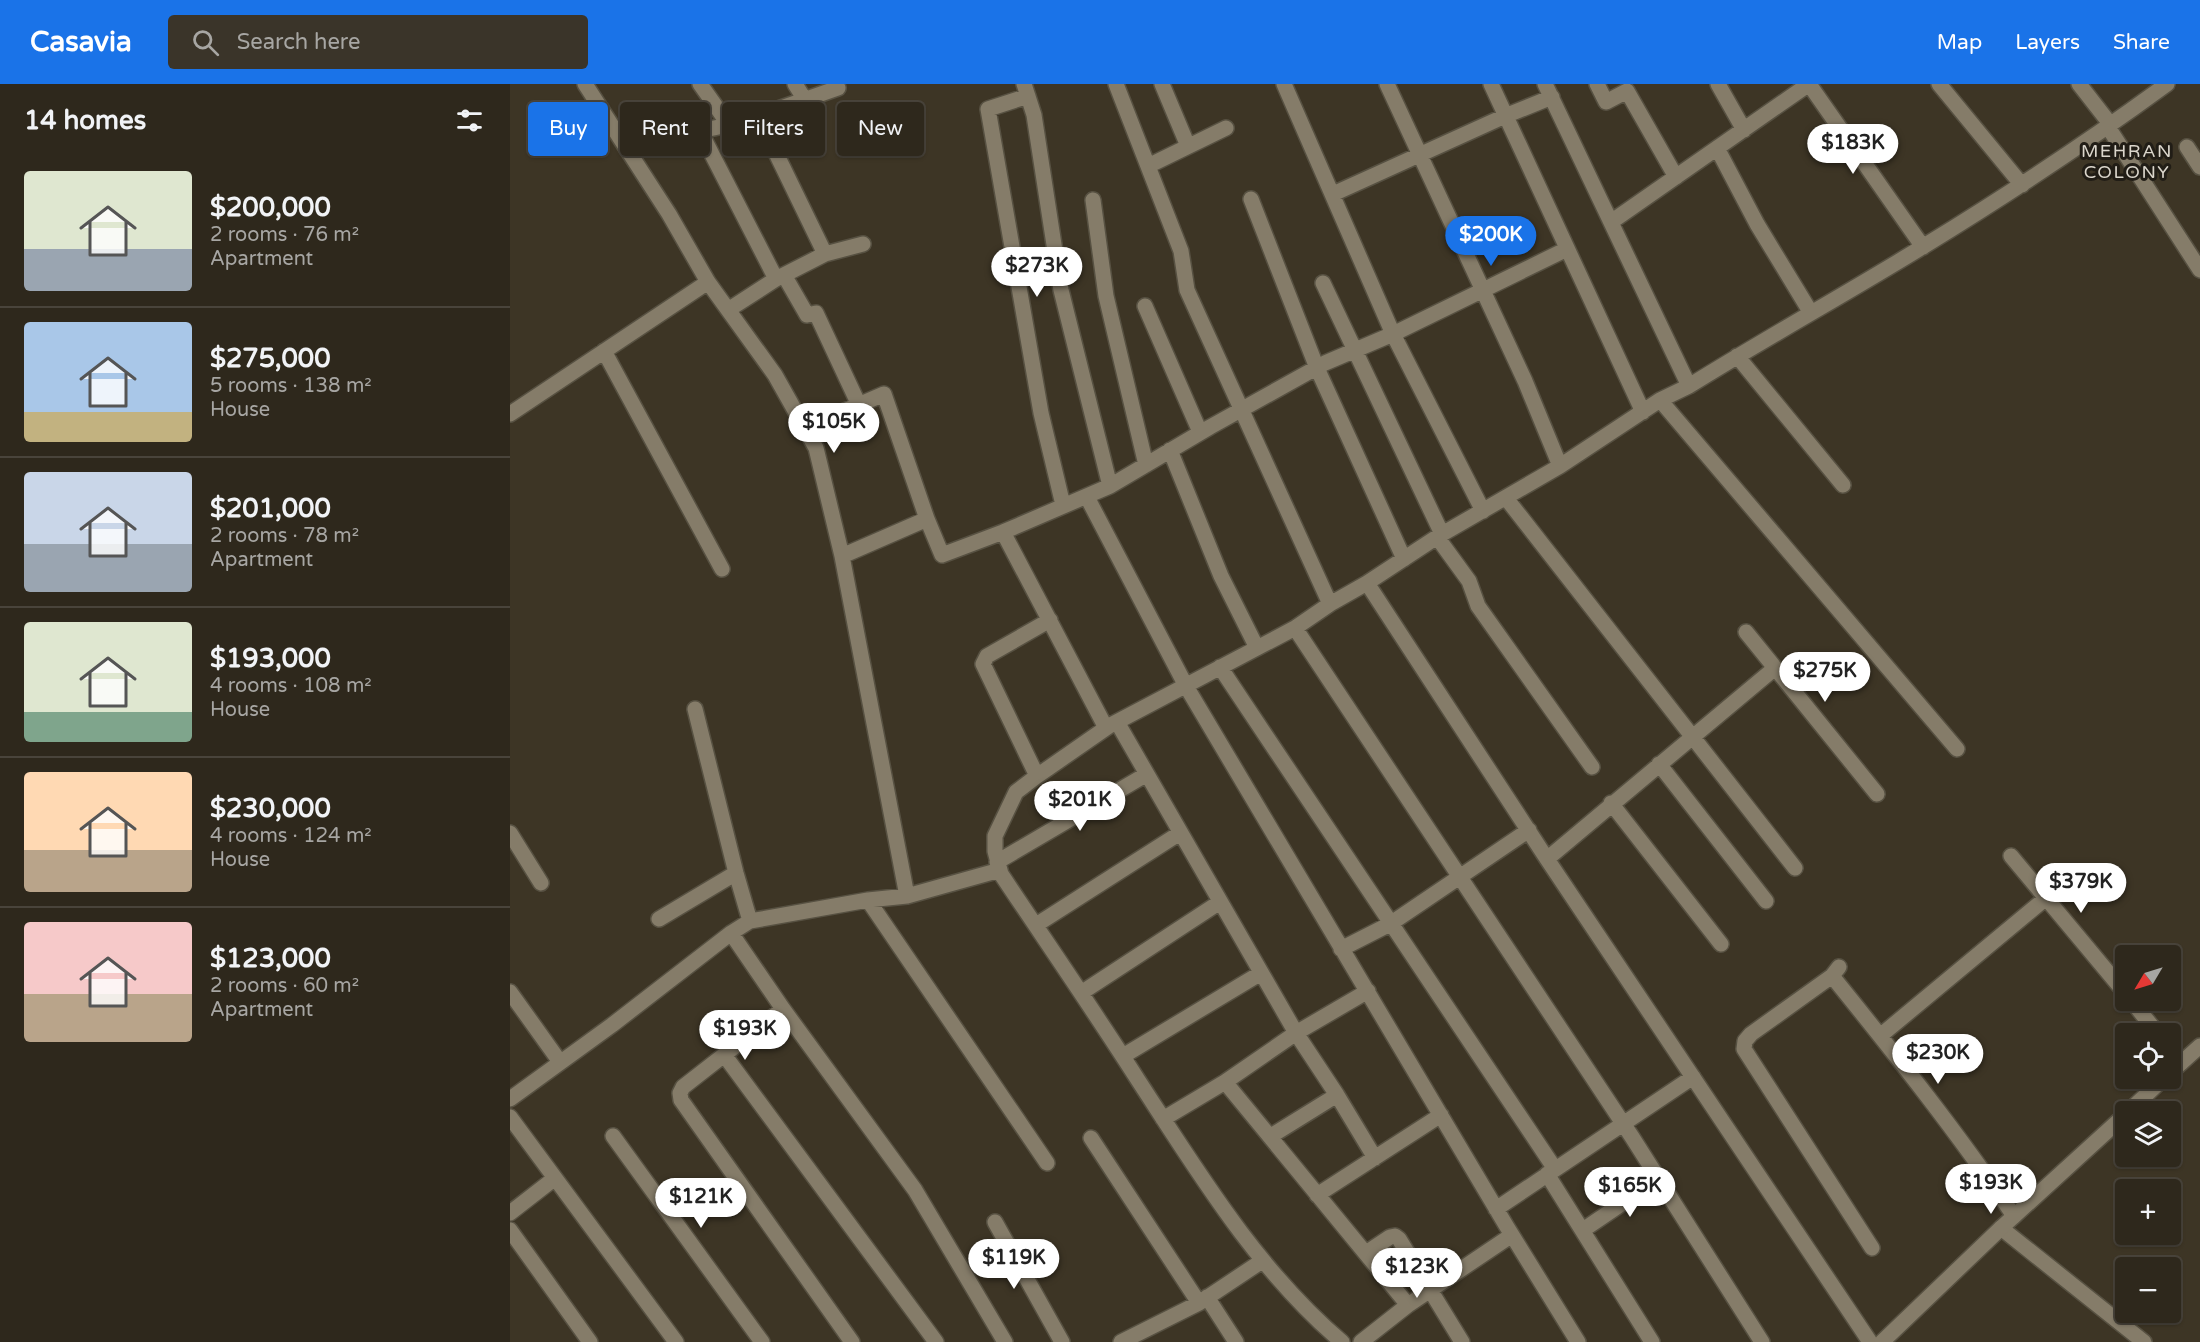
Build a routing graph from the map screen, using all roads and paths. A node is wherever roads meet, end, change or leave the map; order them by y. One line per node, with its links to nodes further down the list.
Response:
1 (585, 84): 25 (street)
2 (700, 84): 20 (street)
3 (795, 84): 18 (street)
4 (1116, 84): 33 (street)
5 (1162, 84): 26 (street)
6 (1284, 84): 37 (street)
7 (1387, 84): 32 (street)
8 (1491, 84): 21 (street)
9 (1597, 84): 35 (street)
10 (1718, 84): 24 (street)
11 (1939, 84): 36 (street)
12 (2079, 84): 22 (street)
13 (2167, 84): 22 (street)
14 (1815, 86): 24 (street); 42 (street)
15 (838, 88): 18 (street)
16 (1026, 90): 70 (street); 73 (street)
17 (1549, 91): 21 (street); 40 (street)
18 (805, 100): 19 (street)
19 (799, 102)
20 (722, 115)
21 (1505, 116): 32 (street); 43 (street)
22 (2110, 126): 36 (street); 45 (street)
23 (1226, 128): 26 (street)
24 (1744, 130): 28 (street)
25 (620, 136)
26 (1188, 146): 33 (street)
27 (2187, 147): 34 (street)
28 (1717, 148): 35 (street); 52 (street)
29 (710, 149): 46 (street)
30 (633, 156): 47 (street)
31 (777, 156): 44 (street)
32 (1420, 156): 37 (street); 49 (street)
33 (1148, 165): 61 (street)
34 (2200, 167)
35 (1676, 177): 40 (street)
36 (2022, 185): 42 (street)
37 (1333, 194): 53 (street)
38 (1251, 198): 57 (street)
39 (1093, 200): 67 (street)
40 (1611, 222): 58 (street)
41 (863, 244): 44 (street)
42 (1923, 247): 52 (street)
43 (1567, 249): 49 (street); 62 (street)
44 (825, 254): 46 (street)
45 (2200, 270)
46 (780, 277): 51 (street); 60 (street)
47 (708, 282): 51 (street); 54 (street)
48 (1323, 283): 55 (street)
49 (1483, 290): 53 (street); 68 (street)
50 (1145, 306): 65 (street)
51 (728, 310): 64 (street)
52 (1811, 313): 56 (street)
53 (1393, 334): 55 (street); 74 (street)
54 (604, 351): 63 (street); 80 (street)
55 (1354, 351): 57 (street); 77 (street)
56 (1737, 356): 58 (street); 69 (street)
57 (1317, 368): 61 (street); 79 (street)
58 (1689, 386): 59 (street)
59 (1660, 400): 62 (street); 93 (street)
60 (859, 405): 64 (street); 75 (street)
61 (1240, 411): 65 (street); 82 (street)
62 (1643, 412): 68 (street)
63 (510, 414)
64 (805, 429): 78 (street)
65 (1200, 432): 66 (street)
66 (1170, 450): 67 (street); 86 (street)
67 (1146, 465): 70 (street)
68 (1560, 466): 72 (street)
69 (1843, 485)
70 (1110, 486): 71 (street)
71 (1087, 496): 73 (street); 89 (street)
72 (1506, 498): 74 (street); 92 (street)
73 (1063, 505): 76 (street)
74 (1483, 511): 77 (street)
75 (927, 519): 76 (street); 78 (street)
76 (1003, 532): 83 (street)
77 (1440, 535): 79 (street); 95 (street)
78 (842, 556): 110 (street)
79 (1404, 559): 81 (street)
80 (722, 569)
81 (1367, 583): 82 (street); 100 (street)
82 (1330, 604): 84 (street)
83 (1050, 620): 91 (street); 97 (street)
84 (1295, 628): 86 (street); 108 (street)
85 (1746, 632): 88 (street)
86 (1257, 648): 87 (street)
87 (1220, 667): 89 (street); 117 (street)
88 (1775, 668): 92 (street); 98 (street)
89 (1186, 686): 91 (street); 121 (street)
90 (695, 709): 107 (street)
91 (1112, 725): 96 (street); 97 (street)
92 (1692, 737): 94 (street); 106 (street)
93 (1957, 749)
94 (1659, 764): 99 (street); 113 (street)
95 (1592, 766)
96 (1147, 774): 102 (street); 105 (street)
97 (1037, 776): 105 (street)
98 (1878, 794)
99 (1611, 803): 104 (street); 120 (street)
100 (1529, 830): 104 (street); 108 (street)
101 (510, 833): 109 (street)
102 (1180, 833): 114 (street); 118 (street)
103 (2011, 856): 111 (street)
104 (1547, 859): 137 (street)
105 (999, 866): 110 (street); 118 (street)
106 (1795, 868)
107 (736, 873): 115 (street); 116 (street)
108 (1458, 876): 117 (street); 146 (street)
109 (541, 883)
110 (907, 896): 112 (street)
111 (2046, 898): 123 (street); 131 (street)
112 (868, 900): 116 (street); 152 (street)
113 (1766, 901)
114 (1220, 903): 122 (street); 126 (street)
115 (659, 919)
116 (750, 921): 119 (street)
117 (1390, 924): 121 (street); 153 (street)
118 (1035, 925): 126 (street)
119 (731, 933): 127 (street); 135 (street)
120 (1721, 944)
121 (1341, 949): 124 (street)
122 (1261, 973): 130 (street); 134 (street)
123 (2115, 981)
124 (1368, 990): 130 (street); 143 (street)
125 (510, 992): 135 (street)
126 (1081, 993): 134 (street)
127 (783, 1009): 133 (street); 177 (street)
128 (2140, 1011): 129 (street)
129 (2149, 1023)
130 (1296, 1033): 138 (street); 140 (street)
131 (1880, 1036): 159 (street); 165 (street)
132 (2200, 1046): 136 (street)
133 (724, 1056): 175 (street); 176 (street)
134 (1123, 1056): 145 (street)
135 (560, 1062): 141 (street)
136 (2181, 1063)
137 (1693, 1077): 146 (street); 186 (street)
138 (1225, 1082): 145 (street); 149 (street)
139 (2152, 1089): 142 (street)
140 (1337, 1095): 149 (street); 151 (street)
141 (510, 1099)
142 (2140, 1101)
143 (1441, 1115): 151 (street); 157 (street)
144 (510, 1117): 154 (street)
145 (1163, 1119): 167 (street)
146 (1623, 1124): 153 (street); 155 (street)
147 (2115, 1124): 159 (street)
148 (613, 1136): 174 (street)
149 (1271, 1136): 156 (street)
150 (1090, 1138): 169 (street)
151 (1375, 1158): 156 (street)
152 (1047, 1163)
153 (1551, 1172): 157 (street); 163 (street)
154 (555, 1178): 158 (street); 173 (street)
155 (1658, 1179): 163 (street); 185 (street)
156 (1317, 1195): 166 (street)
157 (1496, 1209): 164 (street)
158 (510, 1213)
159 (2014, 1216): 161 (street)
160 (995, 1222): 178 (street)
161 (2001, 1228): 187 (street); 188 (street)
162 (510, 1230): 172 (street)
163 (1583, 1230): 184 (street)
164 (1512, 1235): 168 (street); 183 (street)
165 (1872, 1248)
166 (1366, 1253): 168 (street); 170 (street)
167 (1262, 1261): 169 (street); 171 (street)
168 (1430, 1290): 170 (street); 182 (street)
169 (1203, 1300): 179 (street); 180 (street)
170 (1408, 1305): 181 (street)
171 (1335, 1340)
172 (590, 1342)
173 (676, 1342)
174 (762, 1342)
175 (852, 1342)
176 (936, 1342)
177 (1005, 1342)
178 (1062, 1342)
179 (1122, 1342)
180 (1236, 1342)
181 (1361, 1342)
182 (1462, 1342)
183 (1578, 1342)
184 (1652, 1342)
185 (1762, 1342)
186 (1870, 1342)
187 (1881, 1342)
188 (2144, 1342)

